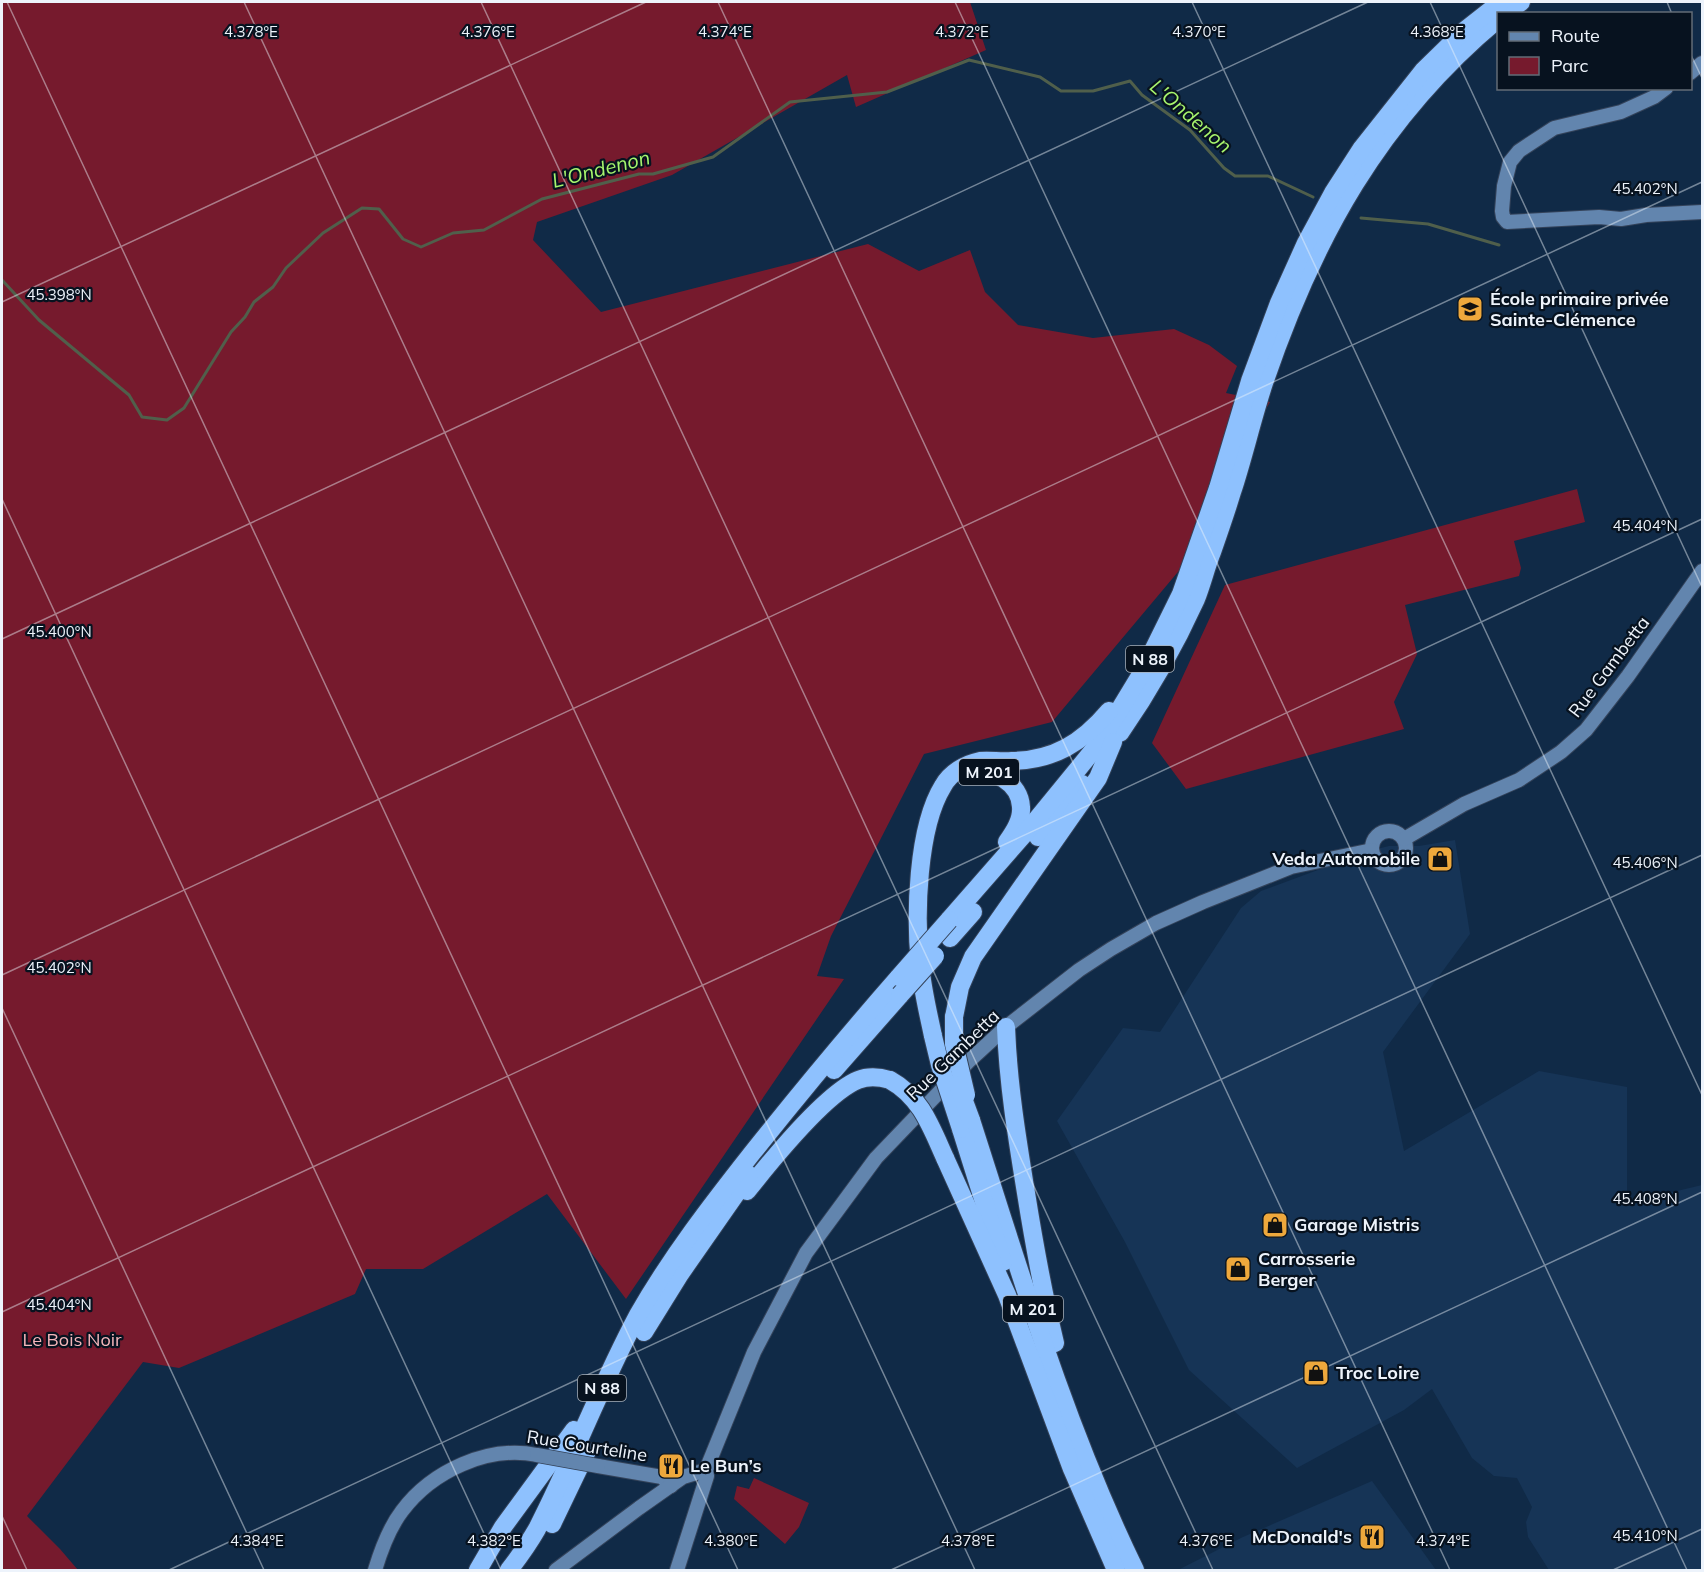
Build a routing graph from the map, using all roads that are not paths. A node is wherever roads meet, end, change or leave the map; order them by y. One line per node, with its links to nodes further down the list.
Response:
1 (1501, 2): 5 (highway, N 88)
2 (1521, 2): 3 (highway)
3 (1508, 12)
4 (1497, 20): 5 (highway, N 88)
5 (1428, 75): 8 (highway, N 88)
6 (1663, 90): 7 (main road)
7 (1702, 212)
8 (1256, 383): 10 (highway, N 88); 11 (highway, N 88)
9 (1702, 571): 12 (main road, Rue Gambetta)
10 (1143, 671): 14 (highway, N 88); 17 (highway, M 201)
11 (1113, 742): 15 (highway, N 88); 17 (highway)
12 (1404, 838): 13 (main road); 13 (main road)
13 (1372, 850): 18 (main road, Rue Gambetta)
14 (973, 894): 15 (highway, N 88); 17 (highway, M 201)
15 (950, 929): 16 (highway, N 88, bridge)
16 (900, 986): 20 (highway, N 88); 22 (highway, N 88)
17 (942, 1026): 19 (highway, bridge); 19 (highway, M 201, bridge)
18 (1006, 1027): 23 (main road, Rue Gambetta); 24 (highway)
19 (967, 1120): 21 (highway, M 201); 24 (highway, M 201)
20 (680, 1274): 21 (highway, bridge); 30 (highway, N 88)
21 (1029, 1349): 26 (highway, M 201)
22 (597, 1400): 28 (highway); 29 (highway, N 88)
23 (706, 1470): 25 (main road); 32 (main road, Rue Gambetta)
24 (1092, 1477): 26 (highway, M 201)
25 (671, 1486): 27 (main road, Rue Courteline, bridge); 31 (main road)
26 (1096, 1507): 33 (highway, M 201); 34 (highway, M 201)
27 (375, 1570)
28 (478, 1570)
29 (509, 1570)
30 (523, 1570)
31 (556, 1570)
32 (677, 1570)
33 (1116, 1570)
34 (1136, 1570)

